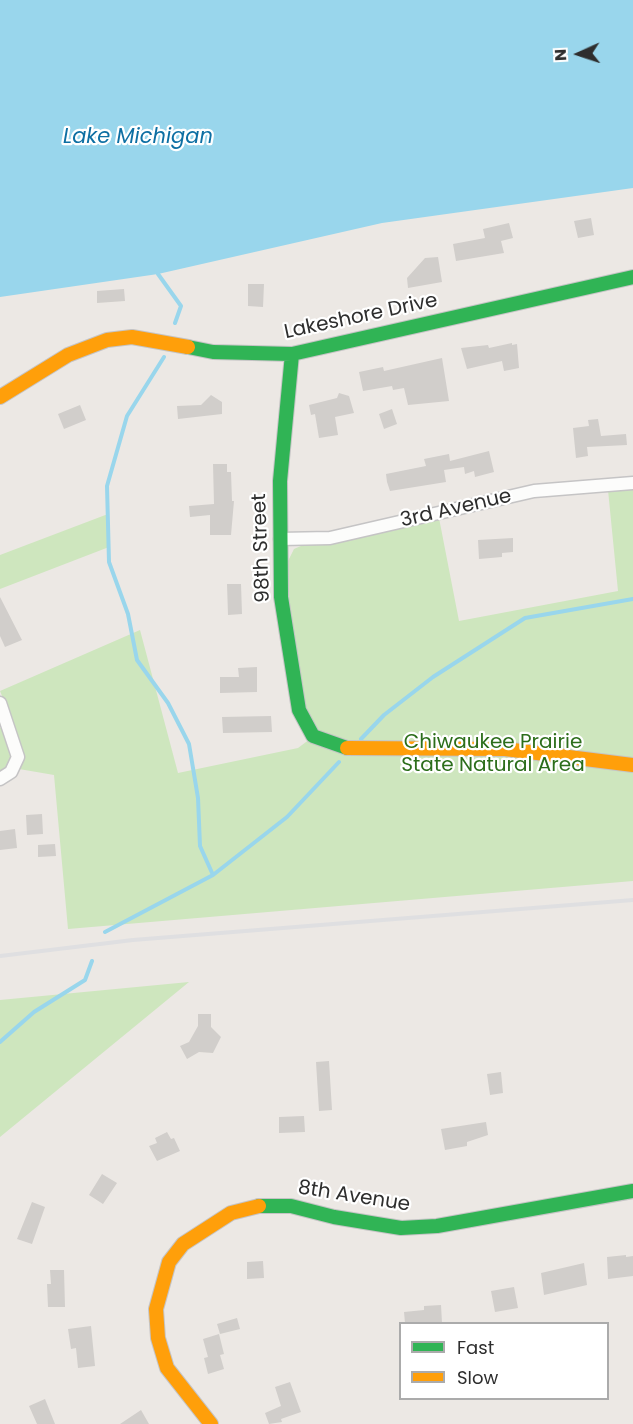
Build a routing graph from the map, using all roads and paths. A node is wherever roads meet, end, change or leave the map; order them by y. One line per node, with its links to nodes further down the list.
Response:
1 (633, 277): 2 (street, Lakeshore Drive)
2 (292, 354): 3 (street, Lakeshore Drive); 5 (street, 98th Street)
3 (0, 396)
4 (633, 483): 5 (street, 3rd Avenue)
5 (280, 539): 7 (street, 98th Street)
6 (0, 703): 8 (street)
7 (633, 765)
8 (0, 779)
9 (633, 1191): 10 (street, 8th Avenue)
10 (212, 1424)

